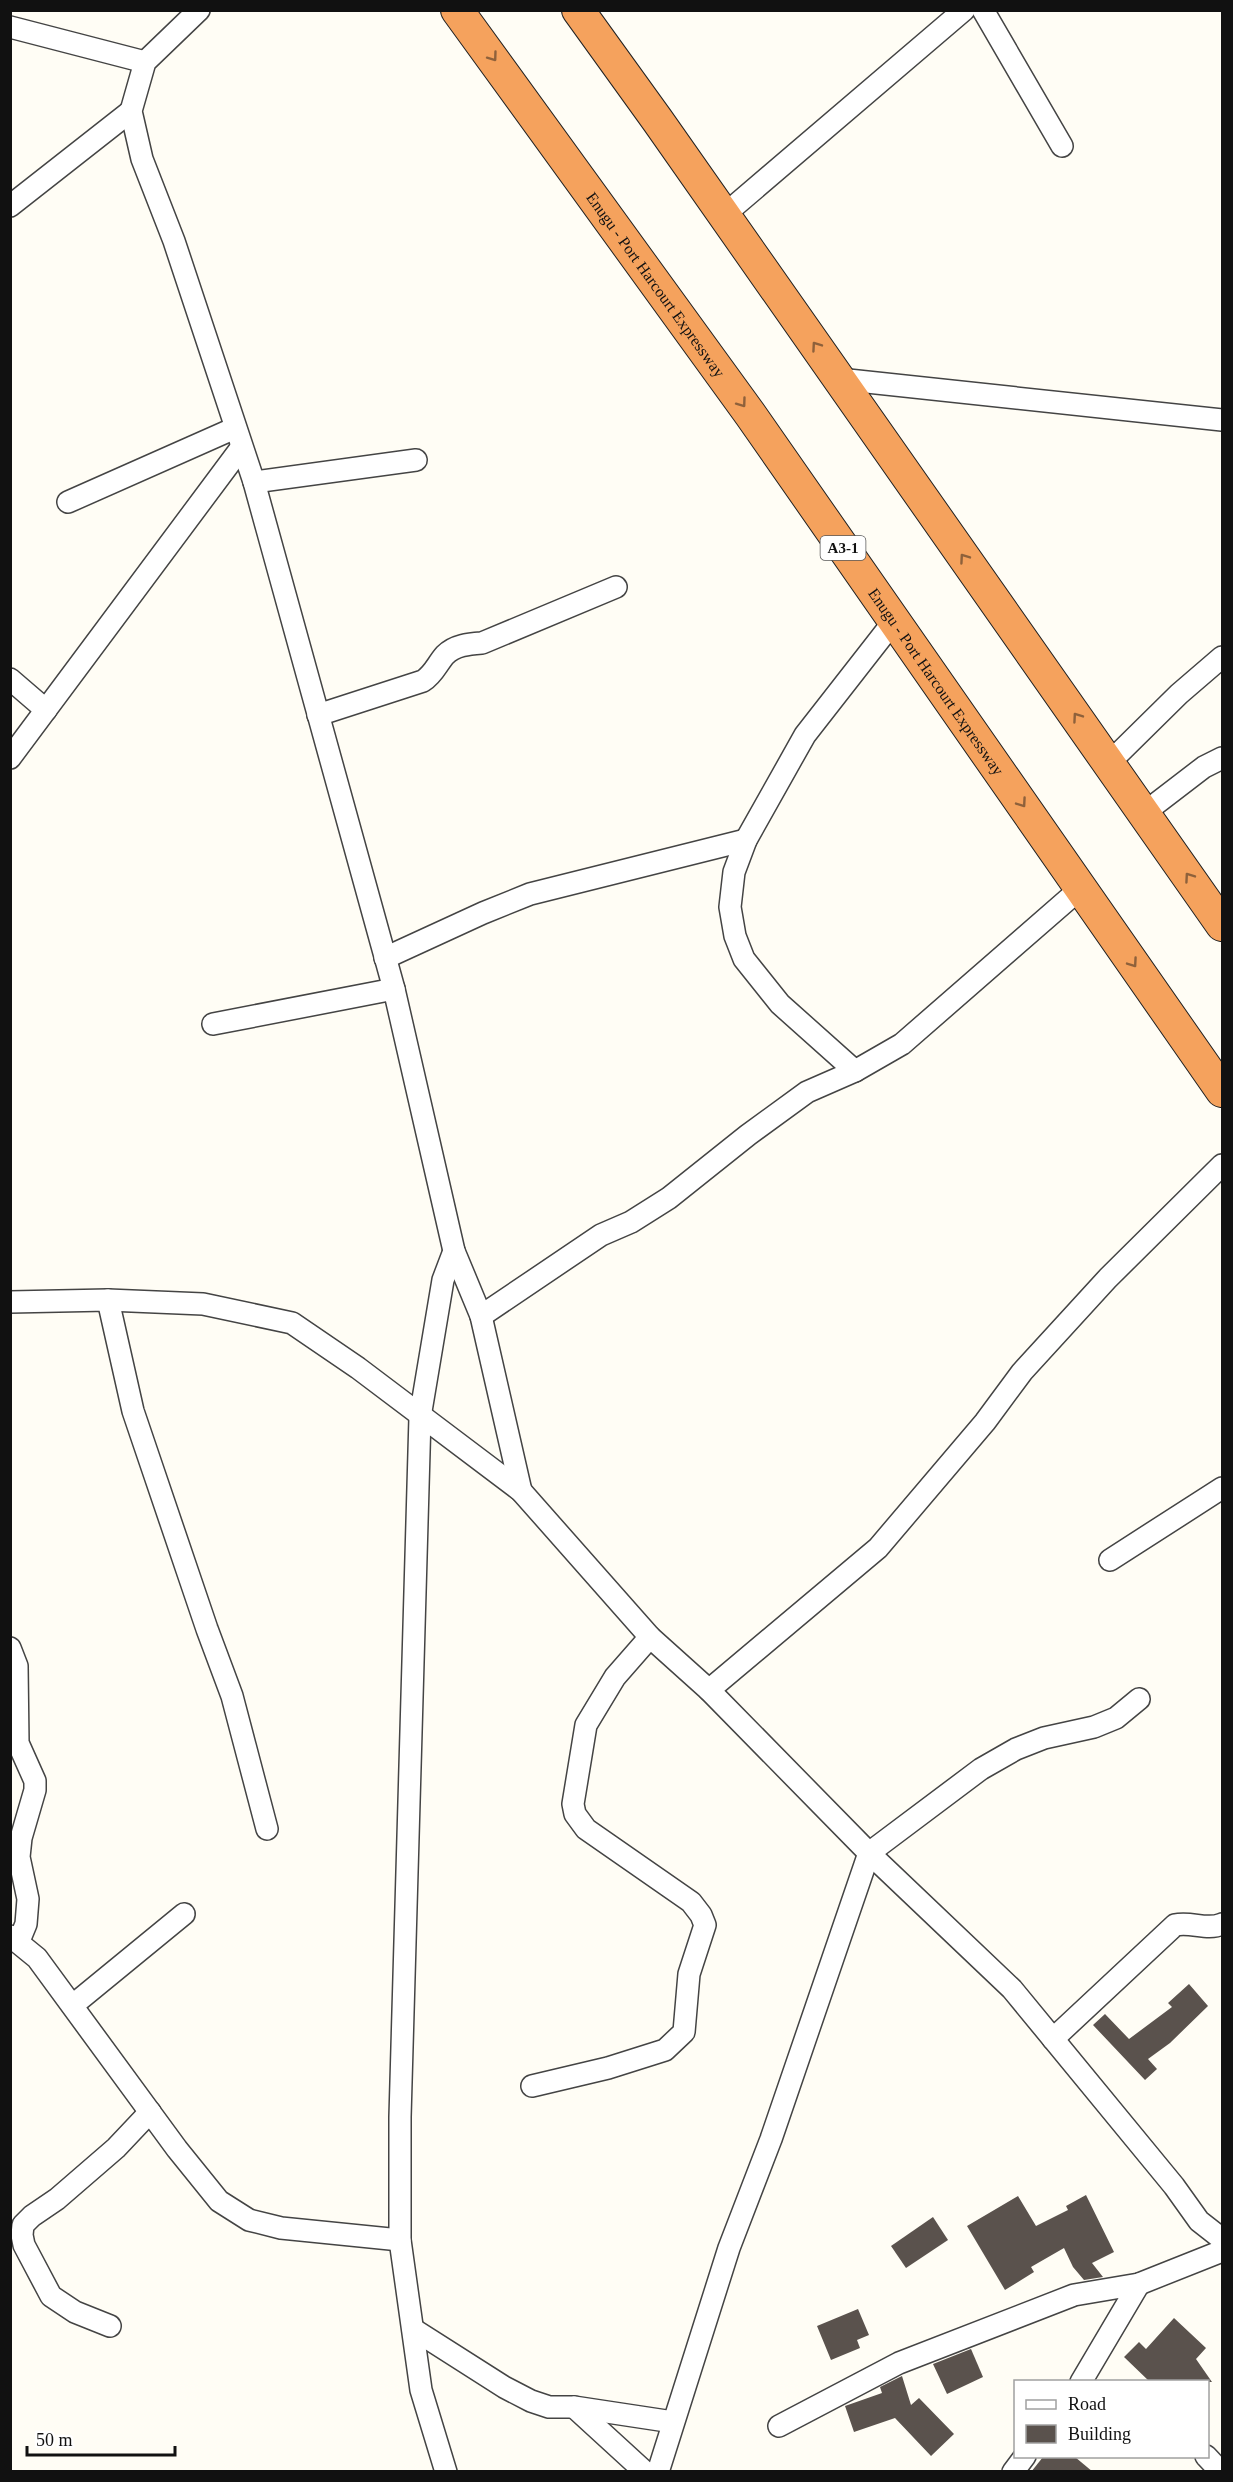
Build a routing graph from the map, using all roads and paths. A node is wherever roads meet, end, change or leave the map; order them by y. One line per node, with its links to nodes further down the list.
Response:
1 (199, 10): 7 (street)
2 (457, 10): 19 (highway, Enugu - Port Harcourt Expressway / A3-1, one-way to 19)
3 (578, 10): 11 (highway)
4 (964, 10): 11 (street)
5 (983, 10): 9 (street)
6 (10, 27): 7 (street)
7 (145, 62): 8 (street)
8 (131, 111): 10 (street); 14 (street)
9 (1062, 146)
10 (10, 206)
11 (724, 215): 12 (highway, one-way to 11)
12 (839, 379): 13 (street); 26 (highway, one-way to 12)
13 (1220, 414)
14 (238, 438): 16 (street); 17 (street); 22 (street)
15 (417, 460): 16 (street)
16 (254, 482): 23 (street)
17 (68, 502)
18 (616, 586): 23 (street)
19 (894, 621): 28 (street); 29 (highway, Enugu - Port Harcourt Expressway / A3-1, one-way to 29)
20 (1222, 657): 26 (street)
21 (10, 679): 22 (street)
22 (46, 710): 24 (street)
23 (318, 715): 31 (street)
24 (10, 758)
25 (1222, 758): 27 (street)
26 (1109, 764): 27 (highway)
27 (1144, 813): 30 (highway, one-way to 27)
28 (746, 840): 31 (street); 34 (street)
29 (1081, 888): 34 (street); 35 (highway, Enugu - Port Harcourt Expressway / A3-1, one-way to 35)
30 (1222, 925)
31 (385, 958): 32 (street)
32 (394, 989): 33 (street); 37 (street)
33 (213, 1024)
34 (855, 1071): 40 (street)
35 (1222, 1091)
36 (1222, 1165): 47 (street)
37 (454, 1251): 40 (street); 41 (street)
38 (108, 1300): 39 (street); 41 (street); 49 (street)
39 (10, 1302)
40 (481, 1316): 43 (street)
41 (420, 1417): 43 (street); 59 (street)
42 (1222, 1488): 44 (street)
43 (521, 1491): 45 (street)
44 (1110, 1560)
45 (650, 1637): 47 (street); 56 (street)
46 (10, 1648): 53 (street)
47 (709, 1690): 50 (street)
48 (1139, 1699): 50 (street)
49 (267, 1829)
50 (869, 1853): 55 (street); 66 (street)
51 (184, 1914): 54 (street)
52 (1222, 1924): 55 (street)
53 (15, 1938): 54 (street)
54 (73, 2005): 57 (street)
55 (1053, 2039): 58 (street)
56 (532, 2085)
57 (150, 2112): 59 (street); 62 (street)
58 (1222, 2239)
59 (400, 2240): 63 (street)
60 (1222, 2251): 61 (street)
61 (1139, 2284): 64 (street); 67 (street)
62 (110, 2326)
63 (413, 2329): 65 (street); 70 (street)
64 (1087, 2379)
65 (574, 2407): 66 (street); 71 (street)
66 (673, 2422): 72 (street)
67 (779, 2426)
68 (1024, 2458): 73 (street)
69 (1207, 2458): 74 (street)
70 (446, 2472)
71 (645, 2472)
72 (658, 2472)
73 (1013, 2472)
74 (1221, 2472)

